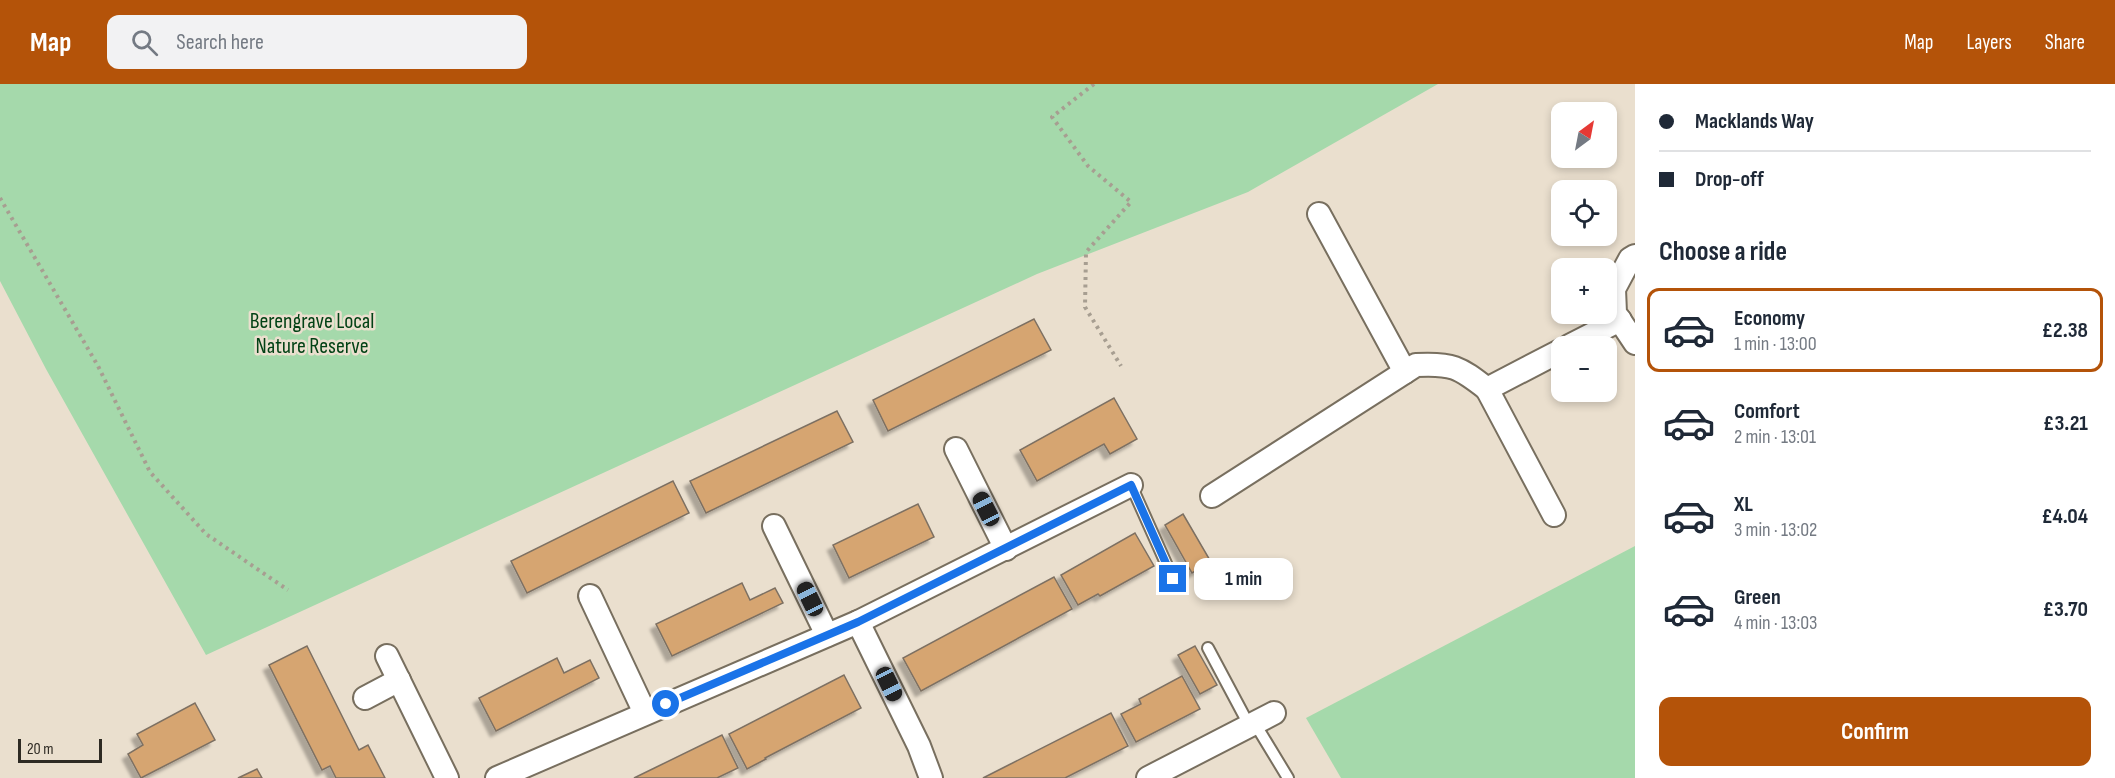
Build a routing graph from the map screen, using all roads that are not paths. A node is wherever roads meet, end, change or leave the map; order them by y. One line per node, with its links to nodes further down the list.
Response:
1 (1319, 213): 7 (street)
2 (1635, 256): 3 (street)
3 (1620, 320): 4 (street); 5 (street)
4 (1589, 336)
5 (1635, 343)
6 (1551, 356): 8 (street)
7 (1405, 372): 8 (street); 11 (street)
8 (1488, 389): 12 (street)
9 (956, 449): 14 (street)
10 (1131, 485): 14 (street); 15 (lane)
11 (1212, 496)
12 (1554, 515)
13 (774, 526): 18 (street)
14 (1006, 549): 17 (street)
15 (1173, 579)
16 (590, 596): 23 (street)
17 (858, 622): 18 (street); 27 (street)
18 (827, 635): 23 (street)
19 (1208, 648): 24 (lane)
20 (387, 656): 21 (street)
21 (399, 680): 22 (street); 25 (street)
22 (364, 698)
23 (645, 713): 26 (street)
24 (1259, 720): 28 (street); 29 (lane)
25 (447, 778)
26 (497, 778)
27 (932, 778)
28 (1148, 778)
29 (1288, 778)

